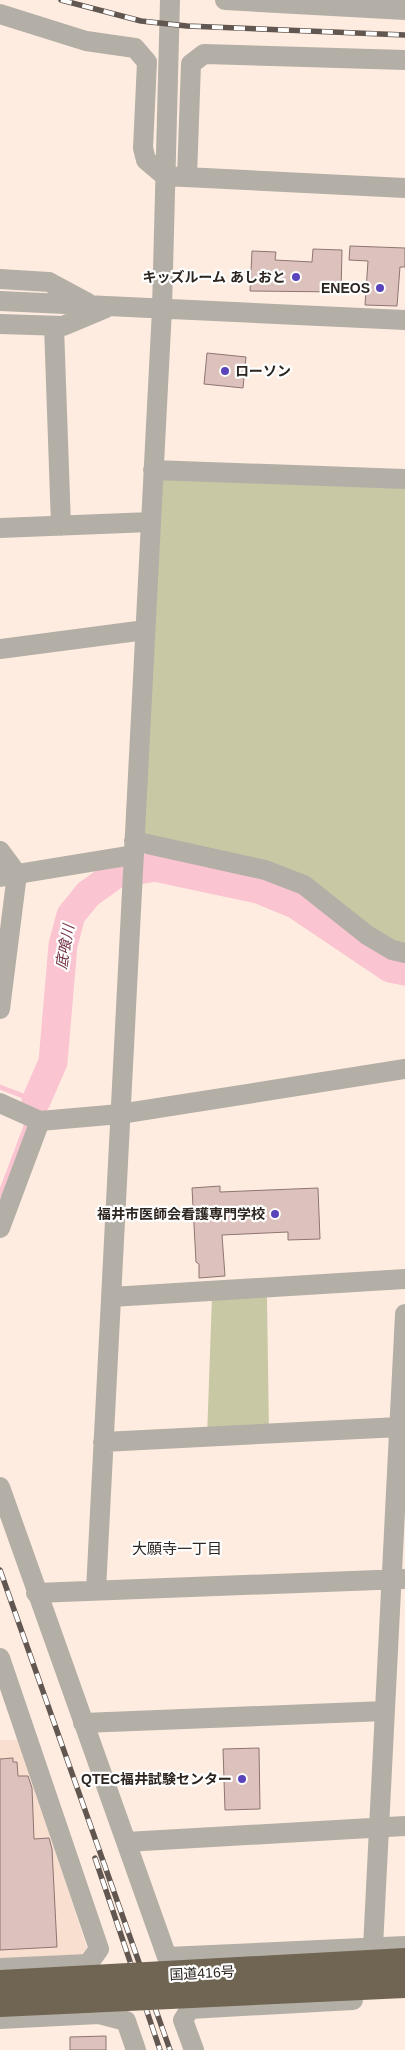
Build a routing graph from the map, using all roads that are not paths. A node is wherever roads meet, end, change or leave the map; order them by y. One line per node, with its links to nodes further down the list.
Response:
1 (170, 0): 6 (street)
2 (225, 0): 3 (street)
3 (396, 7)
4 (0, 14): 6 (street)
5 (405, 60): 7 (street)
6 (165, 176): 7 (street); 12 (street)
7 (187, 177): 8 (street)
8 (405, 188)
9 (0, 279): 11 (street)
10 (0, 301): 11 (street)
11 (101, 306): 12 (street); 15 (street)
12 (162, 309): 13 (street); 16 (street)
13 (405, 320)
14 (0, 324): 15 (street)
15 (54, 326): 19 (street)
16 (153, 470): 17 (street); 18 (street)
17 (405, 479)
18 (151, 522): 19 (street); 21 (street)
19 (61, 526): 20 (street)
20 (0, 528)
21 (145, 630): 22 (street); 23 (street)
22 (0, 649)
23 (134, 848): 25 (street); 26 (street); 30 (street)
24 (0, 852): 25 (street)
25 (8, 875): 27 (street)
26 (405, 954)
27 (0, 1010)
28 (405, 1069): 30 (street)
29 (0, 1103): 31 (street)
30 (120, 1114): 31 (street); 34 (street)
31 (40, 1121): 32 (street)
32 (0, 1228)
33 (405, 1279): 34 (street)
34 (111, 1296): 37 (street)
35 (405, 1314): 36 (street)
36 (399, 1428): 37 (street); 39 (street)
37 (103, 1442): 40 (street)
38 (0, 1487): 41 (street)
39 (398, 1579): 40 (street); 43 (street)
40 (96, 1590): 41 (street)
41 (36, 1593): 44 (street)
42 (0, 1658): 52 (street)
43 (385, 1711): 44 (street); 46 (street)
44 (83, 1723): 47 (street)
45 (405, 1826): 46 (street)
46 (379, 1828): 47 (street); 49 (street)
47 (126, 1842): 50 (street)
48 (405, 1946): 49 (street)
49 (373, 1947): 50 (street)
50 (175, 1957): 58 (street)
51 (405, 1962): 54 (highway, 国道416号, bridge)
52 (88, 1964): 53 (street); 59 (street)
53 (0, 1968)
54 (0, 1984)
55 (405, 1984): 57 (highway, 国道416号, bridge)
56 (405, 1997): 58 (street)
57 (0, 2003)
58 (190, 2009): 62 (street)
59 (99, 2014): 60 (street); 61 (street)
60 (0, 2020)
61 (136, 2050)
62 (194, 2050)

